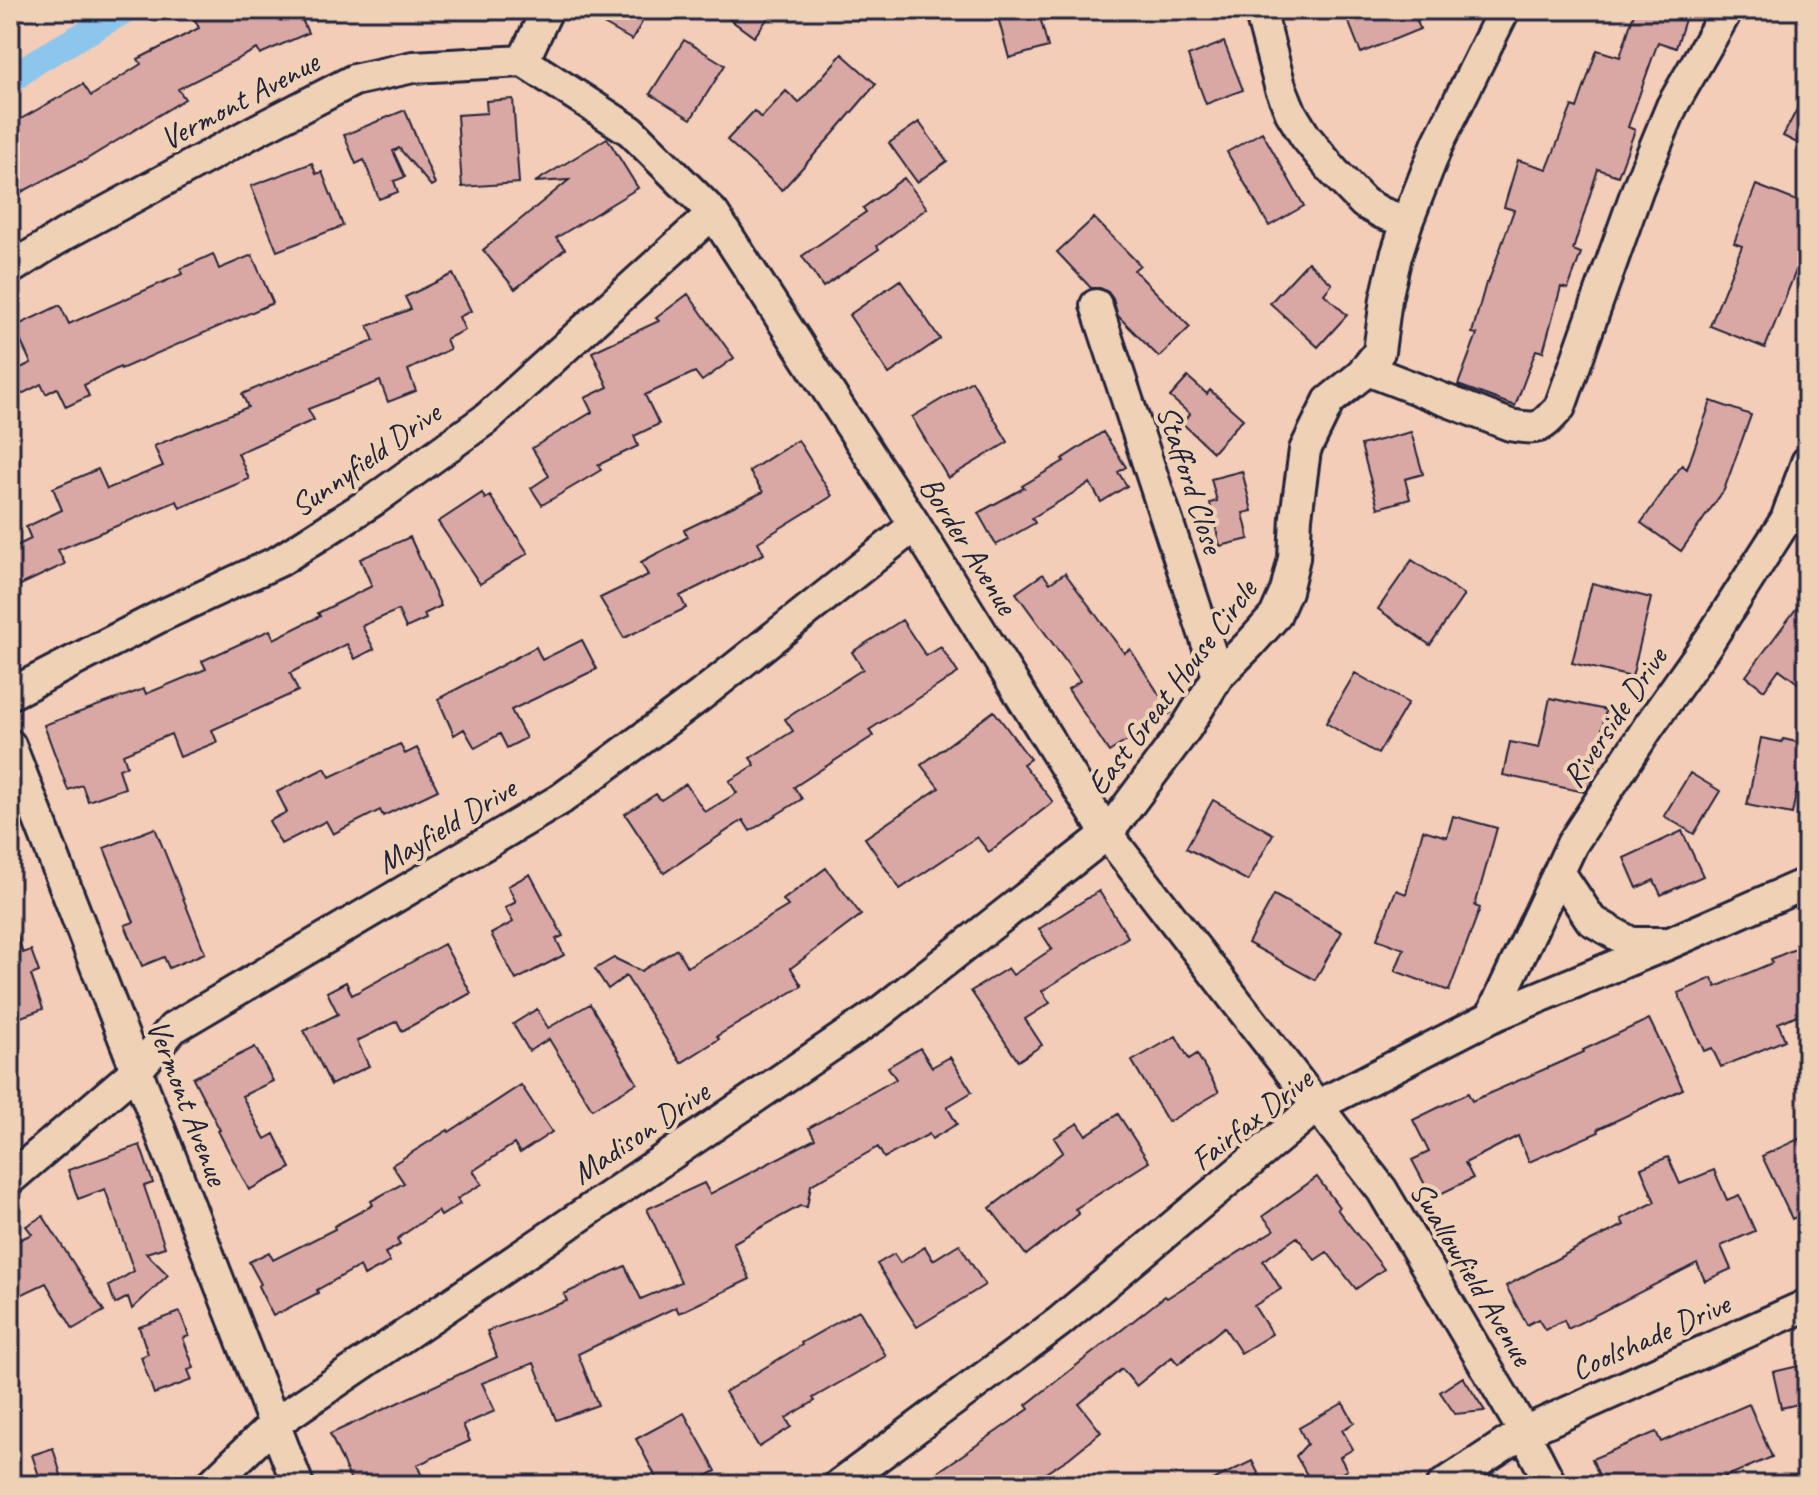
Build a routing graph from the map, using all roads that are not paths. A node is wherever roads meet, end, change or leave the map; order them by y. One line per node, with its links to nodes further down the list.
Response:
1 (547, 10): 5 (street)
2 (1260, 10): 7 (street)
3 (1504, 10): 7 (street, East Great House Circle)
4 (1727, 10): 10 (street)
5 (523, 61): 6 (street, Border Avenue); 8 (street, Vermont Avenue)
6 (713, 213): 13 (street, Border Avenue); 15 (street, Sunnyfield Drive)
7 (1407, 222): 10 (street, East Great House Circle)
8 (10, 269)
9 (1096, 305): 14 (street, Stafford Close)
10 (1365, 369): 14 (street, East Great House Circle)
11 (1807, 462): 12 (street, Riverside Drive)
12 (1796, 517): 18 (street, Riverside Drive)
13 (915, 525): 17 (street, Border Avenue); 22 (street, Mayfield Drive)
14 (1218, 676): 17 (street, East Great House Circle)
15 (10, 694)
16 (10, 745): 22 (street, Vermont Avenue)
17 (1107, 834): 23 (street, Border Avenue); 26 (street, Madison Drive)
18 (1559, 872): 20 (street); 21 (street, Riverside Drive)
19 (1807, 883): 20 (street, Fairfax Drive)
20 (1670, 943): 21 (street, Fairfax Drive)
21 (1491, 1017): 23 (street, Fairfax Drive)
22 (137, 1070): 24 (street, Mayfield Drive); 26 (street, Vermont Avenue)
23 (1317, 1106): 27 (street, Swallowfield Avenue); 30 (street, Fairfax Drive)
24 (10, 1179)
25 (1807, 1305): 27 (street, Coolshade Drive)
26 (274, 1424): 28 (street, Madison Drive); 29 (street, Vermont Avenue)
27 (1524, 1432): 31 (street, Coolshade Drive); 32 (street, Swallowfield Avenue)
28 (211, 1485)
29 (298, 1485)
30 (839, 1485)
31 (1443, 1485)
32 (1551, 1485)

